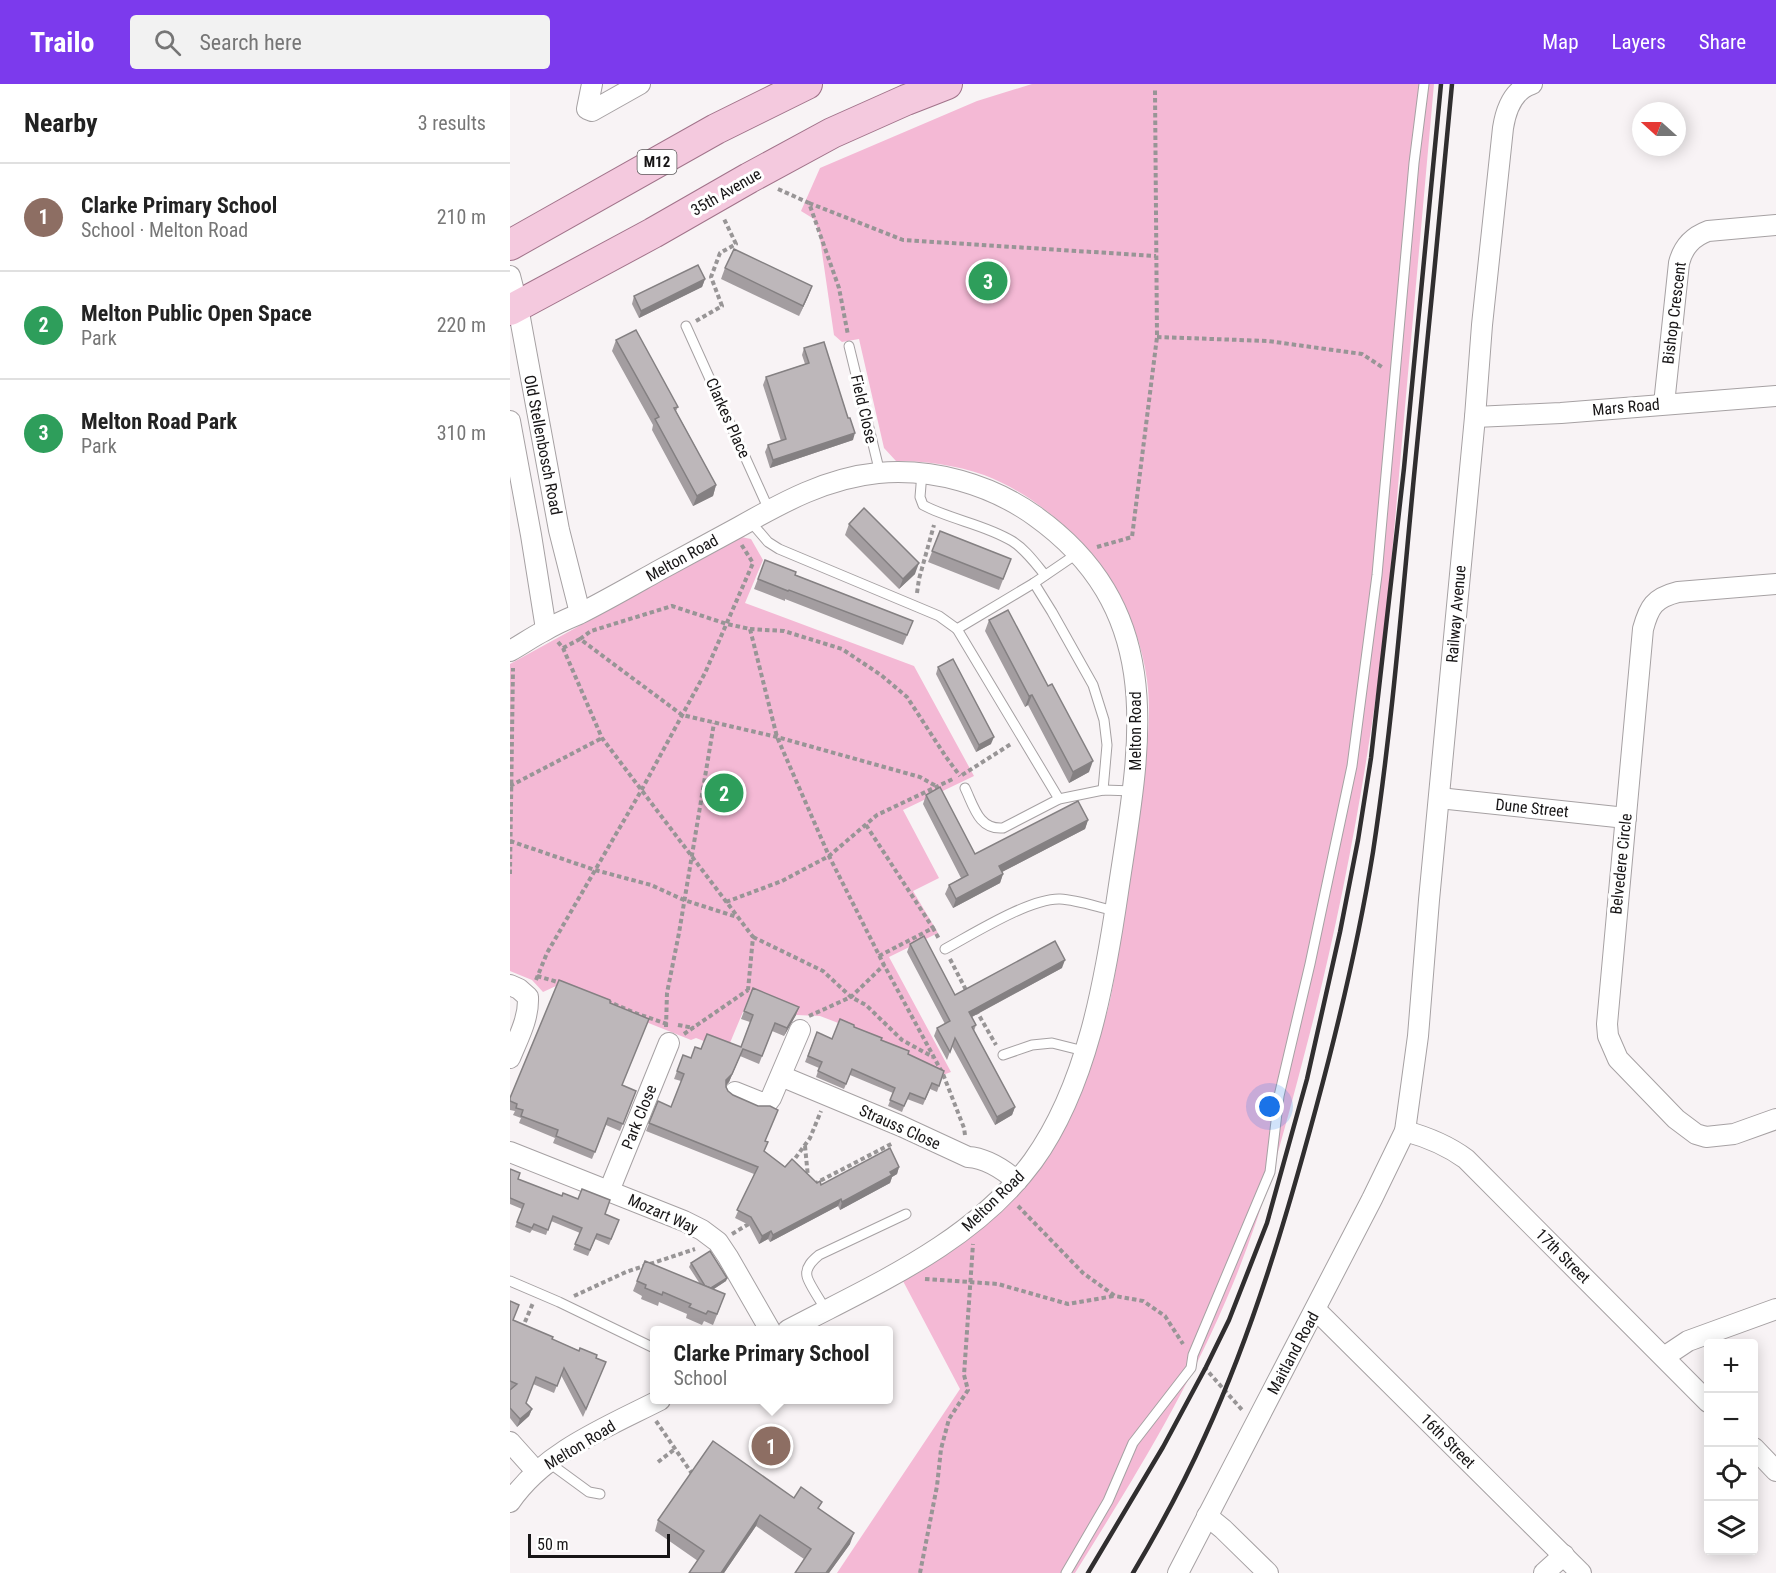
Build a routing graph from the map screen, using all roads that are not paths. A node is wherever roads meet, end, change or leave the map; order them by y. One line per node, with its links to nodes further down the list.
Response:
1 (592, 84): 2 (street)
2 (640, 84)
3 (807, 84): 8 (main road, M12)
4 (947, 84): 10 (main road, 35th Avenue)
5 (1424, 84): 69 (lane)
6 (1532, 84): 15 (street, Railway Avenue)
7 (1776, 225): 14 (street, Bishop Crescent)
8 (510, 245)
9 (510, 276): 10 (street, Old Stellenbosch Road)
10 (514, 309): 25 (street, Old Stellenbosch Road)
11 (686, 326): 19 (lane, Clarkes Place)
12 (849, 346): 17 (lane, Field Close)
13 (1776, 396): 14 (street, Mars Road)
14 (1664, 404): 15 (street, Mars Road)
15 (1475, 417): 32 (street, Railway Avenue)
16 (510, 421): 26 (street, Old Stellenbosch Road)
17 (880, 473): 18 (street, Melton Road); 19 (street, Melton Road)
18 (922, 474): 21 (street, Melton Road); 22 (lane)
19 (769, 510): 20 (street, Melton Road)
20 (741, 526): 25 (street, Melton Road); 27 (lane)
21 (1077, 553): 22 (lane); 31 (street, Melton Road)
22 (1045, 575): 23 (lane)
23 (1034, 583): 27 (lane); 30 (lane)
24 (1776, 584): 34 (street, Belvedere Circle)
25 (580, 613): 26 (street, Melton Road)
26 (546, 629): 28 (street)
27 (957, 629): 33 (lane)
28 (512, 650)
29 (965, 788): 33 (lane)
30 (1104, 790): 31 (lane); 33 (lane)
31 (1134, 791): 35 (street, Melton Road)
32 (1439, 798): 34 (street, Dune Street); 46 (street, Railway Avenue)
33 (1059, 799)
34 (1626, 818): 45 (street, Belvedere Circle)
35 (1115, 911): 36 (lane); 40 (street, Melton Road)
36 (945, 949)
37 (510, 985): 42 (street)
38 (800, 1030): 43 (street)
39 (669, 1043): 49 (street, Park Close)
40 (1084, 1051): 41 (lane); 48 (street, Melton Road)
41 (1003, 1055)
42 (510, 1058)
43 (781, 1076): 44 (street); 48 (street, Strauss Close)
44 (735, 1092)
45 (1776, 1119)
46 (1405, 1131): 54 (street, Maitland Road); 58 (street, 17th Street)
47 (510, 1152): 49 (street, Mozart Way)
48 (1011, 1187): 53 (street, Melton Road)
49 (609, 1191): 55 (street, Mozart Way)
50 (906, 1214): 53 (lane)
51 (510, 1281): 57 (lane)
52 (1776, 1309): 58 (street)
53 (826, 1310): 56 (street, Melton Road)
54 (1316, 1310): 67 (street, Maitland Road); 68 (street, 16th Street)
55 (768, 1326)
56 (796, 1326)
57 (650, 1346)
58 (1664, 1357): 59 (street, 17th Street)
59 (1704, 1398)
60 (650, 1404): 63 (street, Melton Road)
61 (510, 1442): 63 (street)
62 (1758, 1452): 64 (street)
63 (542, 1466): 65 (lane); 66 (street, Melton Road)
64 (1776, 1471)
65 (600, 1494)
66 (510, 1502)
67 (1207, 1516): 70 (street, Maitland Road); 71 (street)
68 (1563, 1556): 72 (street); 73 (street, 16th Street)
69 (1066, 1573)
70 (1178, 1573)
71 (1268, 1573)
72 (1544, 1573)
73 (1581, 1573)

